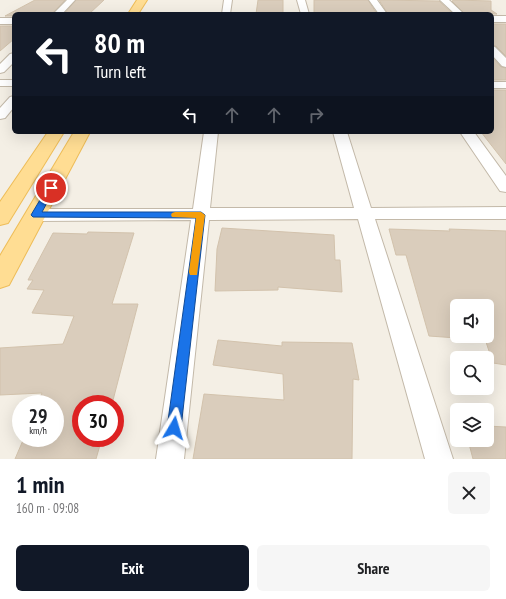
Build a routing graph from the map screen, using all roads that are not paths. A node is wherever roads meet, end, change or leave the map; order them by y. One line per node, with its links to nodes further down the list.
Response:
1 (72, 0): 7 (street)
2 (142, 0): 8 (main road)
3 (228, 0): 9 (street)
4 (301, 0): 10 (street)
5 (373, 0): 11 (street)
6 (444, 0): 12 (street)
7 (59, 12)
8 (134, 12)
9 (226, 12)
10 (304, 12)
11 (382, 12)
12 (458, 12)
13 (494, 19): 14 (street)
14 (506, 19)
15 (0, 21): 16 (street)
16 (12, 21)
17 (494, 51): 19 (street)
18 (12, 58): 20 (street)
19 (506, 64)
20 (0, 70)
21 (0, 83): 22 (street)
22 (12, 83)
23 (494, 84): 24 (street)
24 (506, 85)
25 (12, 102): 26 (street)
26 (0, 115)
27 (55, 134): 37 (main road)
28 (81, 134): 35 (main road)
29 (212, 134): 36 (street)
30 (341, 134): 33 (street)
31 (468, 134): 32 (street)
32 (506, 187)
33 (365, 213): 34 (street); 36 (street); 40 (street)
34 (506, 213)
35 (36, 215): 36 (street); 38 (main road)
36 (201, 215): 39 (street)
37 (0, 218)
38 (0, 278)
39 (170, 459)
40 (439, 459)

